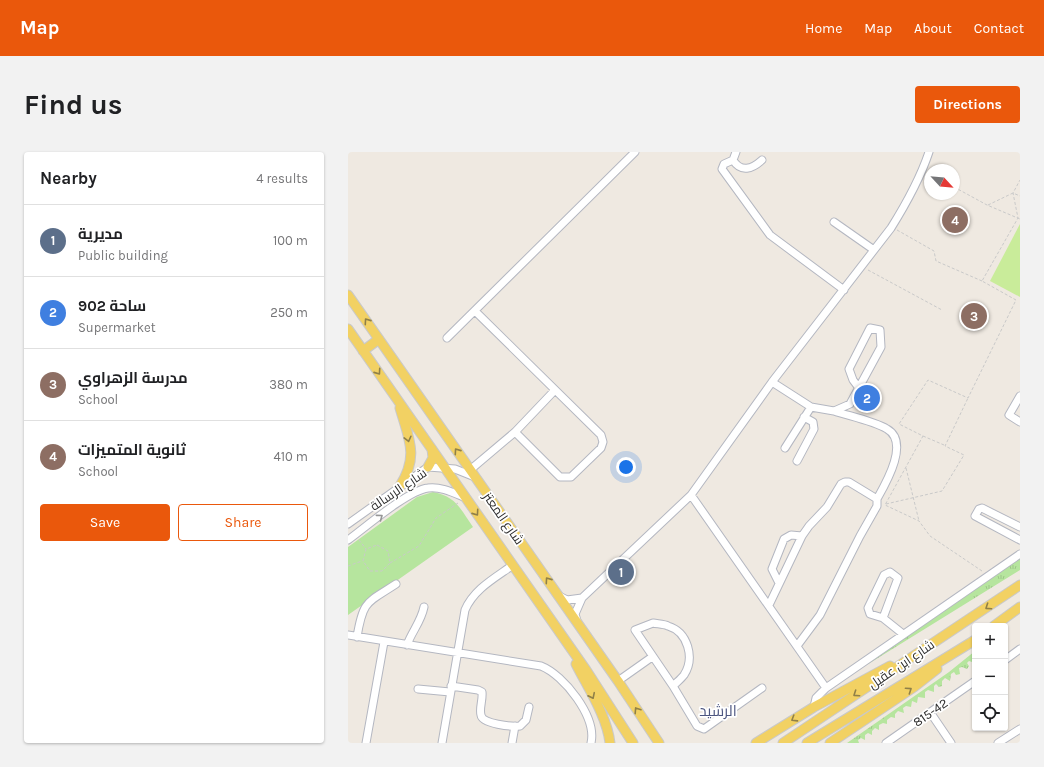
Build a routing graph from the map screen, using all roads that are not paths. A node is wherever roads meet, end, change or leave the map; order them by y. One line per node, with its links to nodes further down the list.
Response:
1 (635, 152): 10 (street)
2 (736, 152): 4 (street)
3 (927, 153): 7 (street)
4 (733, 160): 5 (street); 8 (street)
5 (762, 160)
6 (834, 222): 7 (street)
7 (874, 250): 8 (street)
8 (844, 290): 15 (street)
9 (348, 295): 13 (main road, شارع المعتز, one-way to 9)
10 (475, 310): 12 (street); 17 (street)
11 (348, 329): 14 (main road, شارع المعتز)
12 (447, 338)
13 (379, 339): 14 (main road); 30 (main road, شارع المعتز, one-way to 13)
14 (363, 350): 19 (main road, شارع المعتز, one-way to 19)
15 (772, 382): 20 (street); 32 (street)
16 (859, 388): 16 (street); 21 (street)
17 (555, 390): 24 (street); 24 (street)
18 (1020, 396): 23 (street)
19 (398, 401): 26 (main road, شارع المعتز); 31 (main road, one-way to 31)
20 (811, 406): 21 (street); 22 (street)
21 (834, 411): 34 (street)
22 (804, 417): 25 (street); 27 (street)
23 (1020, 422)
24 (515, 432): 30 (street)
25 (785, 448)
26 (432, 449): 28 (main road); 29 (main road, شارع المعتز)
27 (797, 461)
28 (428, 467): 29 (street, شارع الرسالة); 31 (street, شارع الرسالة)
29 (445, 468): 30 (street, شارع الرسالة); 33 (main road, شارع المعتز)
30 (473, 473): 45 (main road, شارع المعتز, one-way to 30)
31 (400, 486): 35 (street, شارع الرسالة)
32 (691, 495): 46 (street); 47 (street)
33 (466, 498): 39 (street, شارع الرسالة, one-way to 33); 41 (main road, شارع المعتز, one-way to 41)
34 (878, 499): 37 (street); 61 (street)
35 (348, 524)
36 (1020, 527): 38 (street); 38 (street)
37 (802, 536): 42 (street); 42 (street)
38 (1017, 538)
39 (348, 540)
40 (1020, 554): 53 (street)
41 (512, 565): 56 (main road, شارع المعتز); 64 (street)
42 (779, 583): 47 (street)
43 (396, 584): 55 (street)
44 (1020, 585): 62 (main road, شارع ابن عقيل, one-way to 62)
45 (559, 596): 46 (street); 51 (main road, شارع المعتز)
46 (582, 598): 51 (street)
47 (769, 605): 61 (street)
48 (424, 607): 60 (street)
49 (1020, 608): 52 (main road)
50 (883, 618): 50 (street); 53 (street)
51 (578, 623): 67 (main road, شارع المعتز)
52 (998, 623)
53 (903, 634): 71 (street)
54 (348, 635): 55 (street)
55 (357, 636): 57 (street)
56 (562, 636): 84 (main road, one-way to 84); 85 (main road, شارع المعتز)
57 (384, 642): 60 (street); 80 (street)
58 (972, 642): 88 (main road, شارع ابن عقيل)
59 (972, 642): 89 (main road, one-way to 59)
60 (407, 646): 64 (street)
61 (797, 646): 71 (street)
62 (927, 647): 75 (main road); 87 (main road, شارع ابن عقيل, one-way to 87)
63 (1020, 649): 66 (street)
64 (457, 653): 73 (street); 83 (street)
65 (652, 657): 67 (street); 69 (street); 69 (street)
66 (1006, 659)
67 (618, 681): 79 (main road, شارع المعتز, one-way to 67)
68 (972, 683): 76 (street, 815-42)
69 (673, 686): 70 (street)
70 (762, 688)
71 (826, 688): 75 (street)
72 (418, 689): 73 (street)
73 (451, 689): 77 (street); 81 (street)
74 (529, 707): 77 (street)
75 (814, 707): 86 (main road, one-way to 86)
76 (930, 712): 90 (street, 815-42); 91 (street)
77 (515, 726): 82 (street)
78 (1020, 729): 92 (street)
79 (658, 741)
80 (366, 743)
81 (442, 743)
82 (512, 743)
83 (591, 743)
84 (610, 743)
85 (633, 743)
86 (756, 743)
87 (783, 743)
88 (807, 743)
89 (830, 743)
90 (886, 743)
91 (951, 743)
92 (998, 743)

